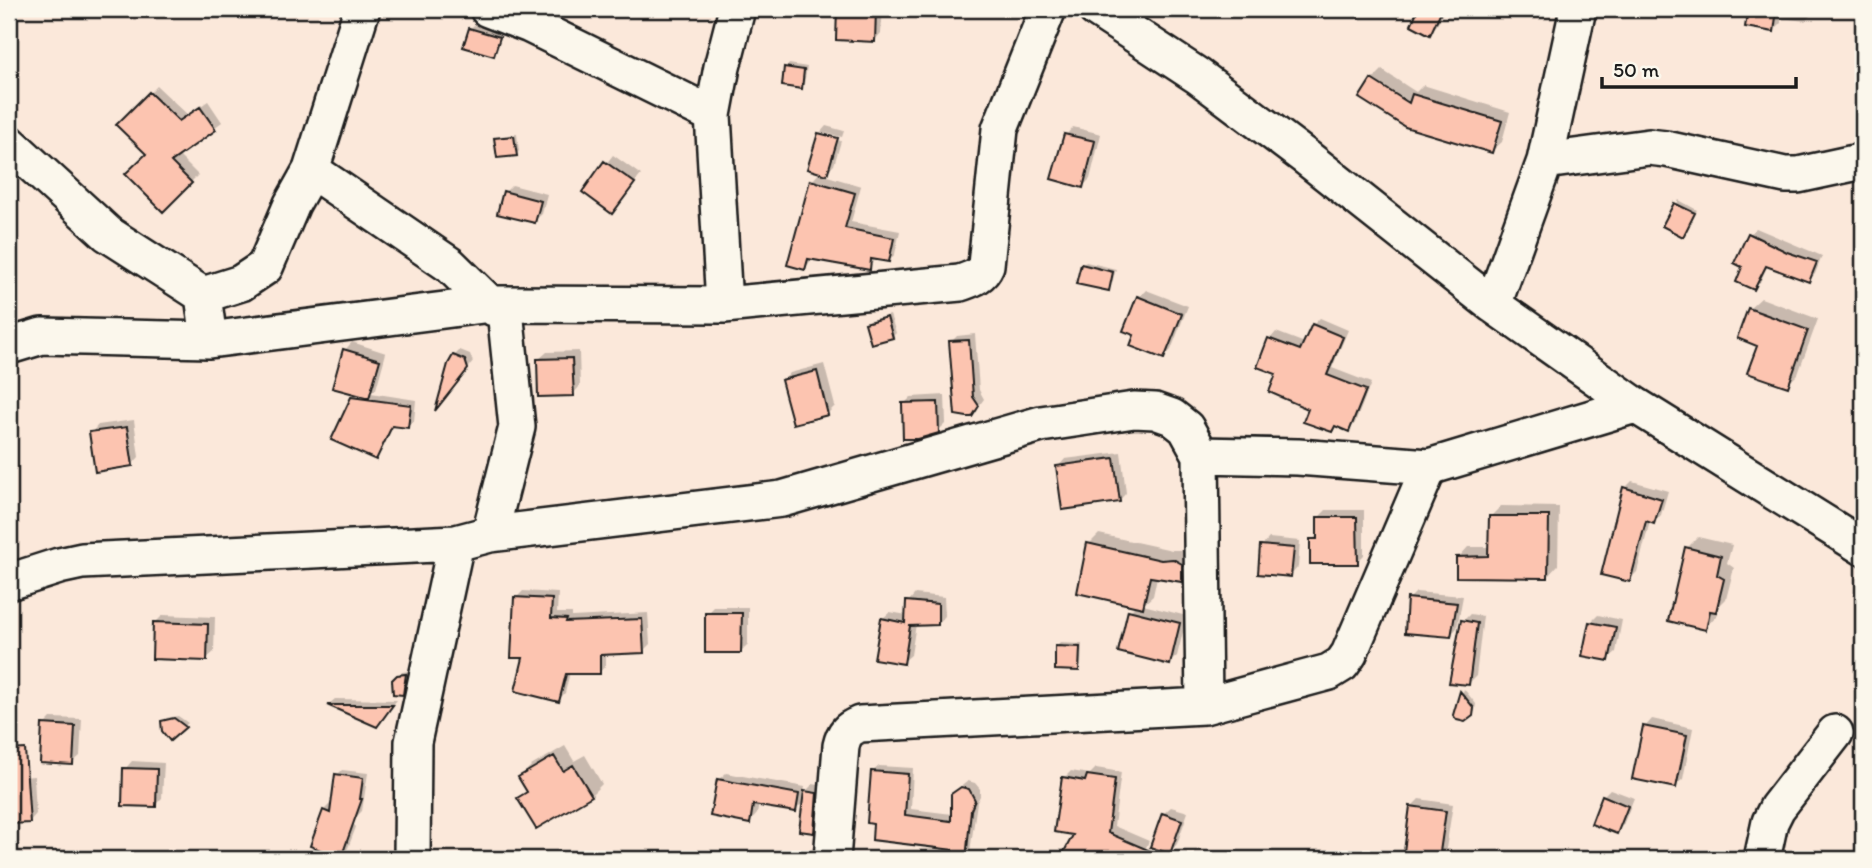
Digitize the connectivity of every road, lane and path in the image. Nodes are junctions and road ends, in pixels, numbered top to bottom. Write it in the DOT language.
graph roads {
  1 [pos="362,9"];
  2 [pos="488,9"];
  3 [pos="737,9"];
  4 [pos="1048,9"];
  5 [pos="1096,9"];
  6 [pos="1577,9"];
  7 [pos="713,115"];
  8 [pos="9,143"];
  9 [pos="1545,160"];
  10 [pos="1863,161"];
  11 [pos="311,170"];
  12 [pos="203,295"];
  13 [pos="491,304"];
  14 [pos="724,305"];
  15 [pos="1493,305"];
  16 [pos="209,340"];
  17 [pos="9,346"];
  18 [pos="1635,405"];
  19 [pos="1201,455"];
  20 [pos="1429,467"];
  21 [pos="490,534"];
  22 [pos="1860,536"];
  23 [pos="456,543"];
  24 [pos="9,582"];
  25 [pos="1204,706"];
  26 [pos="1835,733"];
  27 [pos="412,859"];
  28 [pos="832,859"];
  29 [pos="1762,859"];
  1 -- 11 [label="street"];
  2 -- 7 [label="street"];
  3 -- 7 [label="street"];
  4 -- 14 [label="street"];
  5 -- 15 [label="street"];
  6 -- 9 [label="street"];
  7 -- 14 [label="street"];
  8 -- 12 [label="street"];
  9 -- 10 [label="street"];
  9 -- 15 [label="street"];
  11 -- 12 [label="street"];
  11 -- 13 [label="street"];
  12 -- 16 [label="street"];
  13 -- 14 [label="street"];
  13 -- 16 [label="street"];
  13 -- 21 [label="street"];
  15 -- 18 [label="street"];
  16 -- 17 [label="street"];
  18 -- 20 [label="street"];
  18 -- 22 [label="street"];
  19 -- 20 [label="street"];
  19 -- 21 [label="street"];
  19 -- 25 [label="street"];
  20 -- 25 [label="street"];
  21 -- 23 [label="street"];
  23 -- 24 [label="street"];
  23 -- 27 [label="street"];
  25 -- 28 [label="street"];
  26 -- 29 [label="street"];
}
